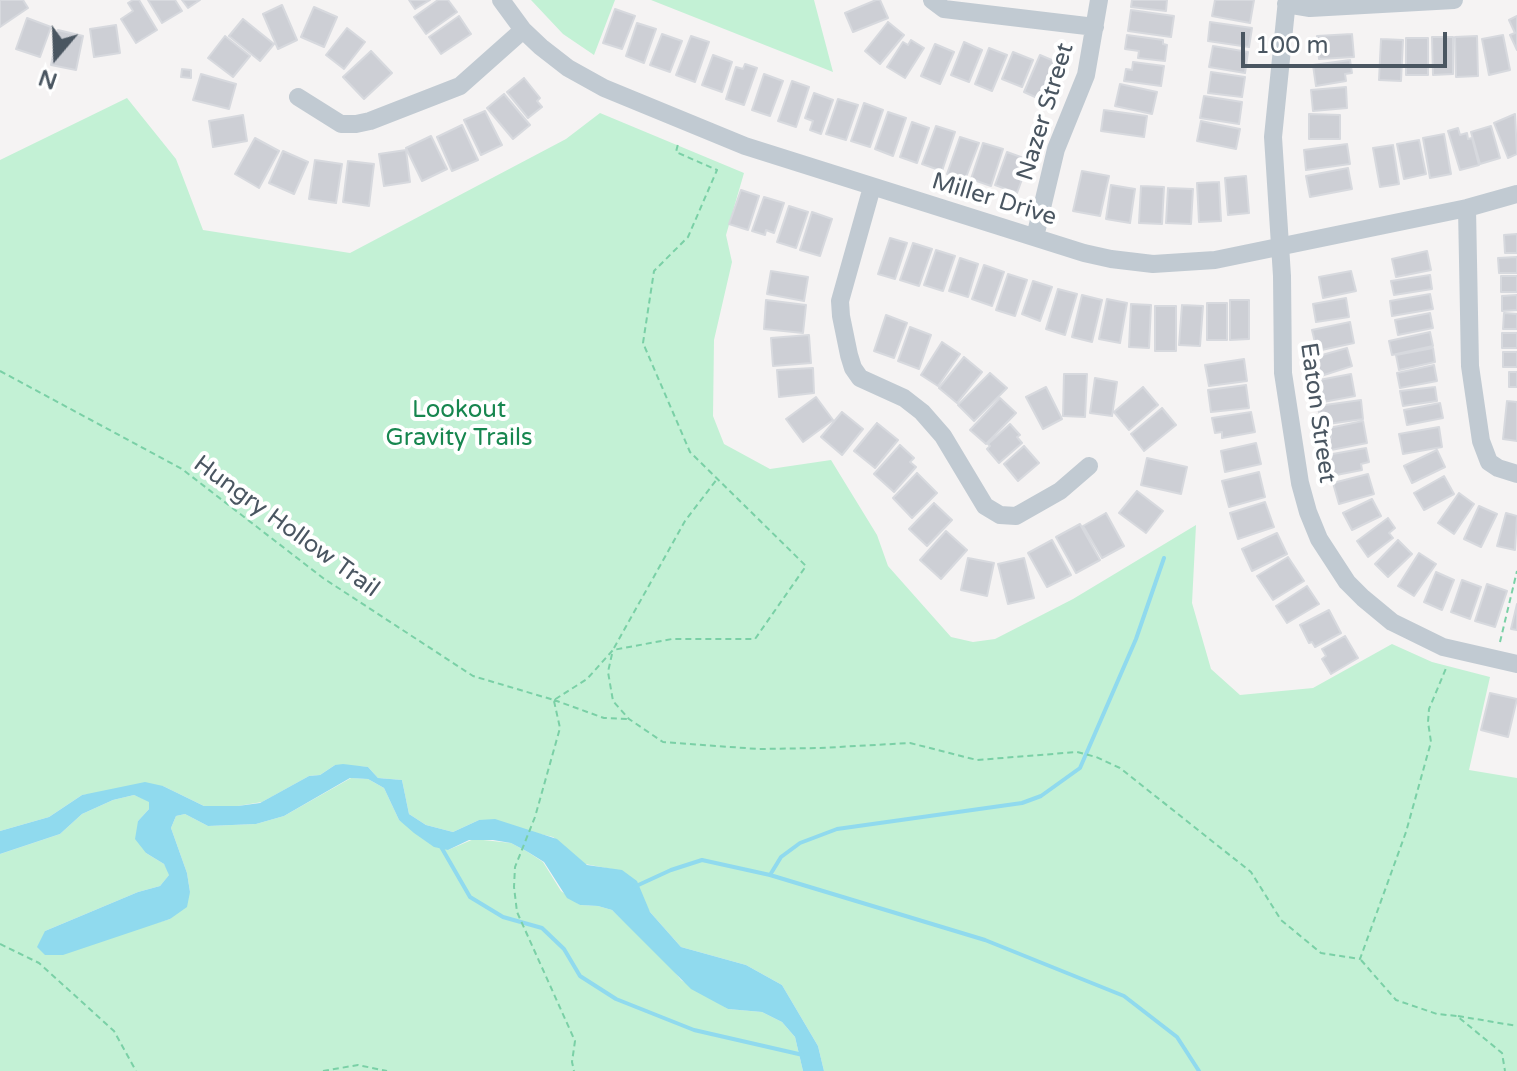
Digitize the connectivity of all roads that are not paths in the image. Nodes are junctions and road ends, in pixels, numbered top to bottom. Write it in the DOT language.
graph roads {
  1 [pos="501,0"];
  2 [pos="932,0"];
  3 [pos="1099,0"];
  4 [pos="1454,0"];
  5 [pos="1287,2"];
  6 [pos="1095,27"];
  7 [pos="523,30"];
  8 [pos="298,97"];
  9 [pos="872,187"];
  10 [pos="1517,194"];
  11 [pos="1467,208"];
  12 [pos="1035,237"];
  13 [pos="1280,247"];
  14 [pos="1089,466"];
  15 [pos="1517,474"];
  16 [pos="1517,664"];
  1 -- 7 [label="street, Miller Drive"];
  2 -- 6 [label="street"];
  3 -- 6 [label="street, Nazer Street"];
  4 -- 5 [label="street"];
  5 -- 13 [label="street, Eaton Street"];
  6 -- 12 [label="street, Nazer Street"];
  7 -- 8 [label="street"];
  7 -- 9 [label="street, Miller Drive"];
  9 -- 12 [label="street, Miller Drive"];
  9 -- 14 [label="street"];
  10 -- 11 [label="street, Miller Drive"];
  11 -- 13 [label="street, Miller Drive"];
  11 -- 15 [label="street"];
  12 -- 13 [label="street, Miller Drive"];
  13 -- 16 [label="street, Eaton Street"];
}
